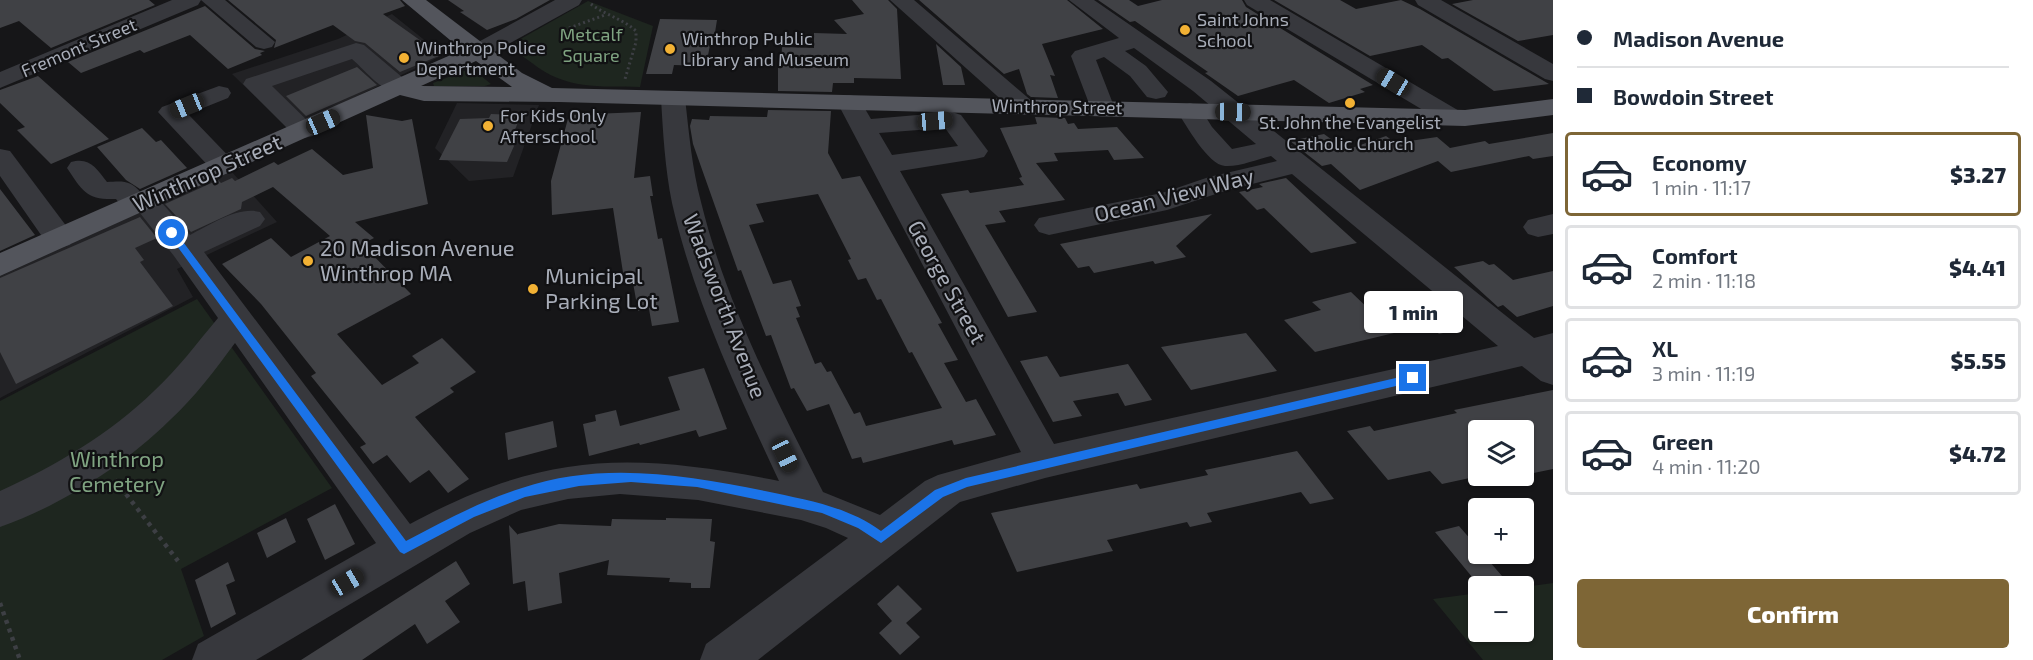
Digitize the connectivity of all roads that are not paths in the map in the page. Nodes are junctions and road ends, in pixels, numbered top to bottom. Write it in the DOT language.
graph roads {
  1 [pos="190,0"];
  2 [pos="212,0"];
  3 [pos="413,0"];
  4 [pos="571,0"];
  5 [pos="901,0"];
  6 [pos="1080,0"];
  7 [pos="1255,0"];
  8 [pos="1426,0"];
  9 [pos="1137,40"];
  10 [pos="264,42"];
  11 [pos="1108,49"];
  12 [pos="479,51"];
  13 [pos="1553,74"];
  14 [pos="0,81"];
  15 [pos="400,88"];
  16 [pos="1156,92"];
  17 [pos="219,93"];
  18 [pos="560,95"];
  19 [pos="673,98"];
  20 [pos="1024,107"];
  21 [pos="1553,107"];
  22 [pos="1102,108"];
  23 [pos="1190,111"];
  24 [pos="1233,112"];
  25 [pos="917,113"];
  26 [pos="1452,117"];
  27 [pos="865,118"];
  28 [pos="304,130"];
  29 [pos="1287,156"];
  30 [pos="0,157"];
  31 [pos="894,164"];
  32 [pos="224,166"];
  33 [pos="81,168"];
  34 [pos="140,203"];
  35 [pos="250,219"];
  36 [pos="1049,225"];
  37 [pos="59,238"];
  38 [pos="185,249"];
  39 [pos="0,265"];
  40 [pos="236,319"];
  41 [pos="1545,357"];
  42 [pos="1045,462"];
  43 [pos="810,506"];
  44 [pos="0,510"];
  45 [pos="881,538"];
  46 [pos="404,549"];
  47 [pos="214,660"];
  48 [pos="722,660"];
  1 -- 14 [label="street, Fremont Street"];
  2 -- 10 [label="street"];
  3 -- 12 [label="main road"];
  4 -- 12 [label="street"];
  5 -- 20 [label="street"];
  6 -- 9 [label="street"];
  7 -- 26 [label="street"];
  8 -- 13 [label="street"];
  9 -- 11 [label="street"];
  9 -- 24 [label="street"];
  11 -- 16 [label="street"];
  11 -- 22 [label="street"];
  12 -- 15 [label="main road, Winthrop Street"];
  12 -- 18 [label="main road"];
  15 -- 18 [label="main road"];
  15 -- 28 [label="main road, Winthrop Street"];
  15 -- 28 [label="street"];
  17 -- 32 [label="street"];
  18 -- 19 [label="main road, Winthrop Street"];
  19 -- 27 [label="main road, Winthrop Street"];
  19 -- 43 [label="street, Wadsworth Avenue"];
  20 -- 22 [label="main road, Winthrop Street"];
  20 -- 25 [label="main road, Winthrop Street"];
  21 -- 26 [label="main road, Winthrop Street"];
  22 -- 23 [label="main road, Winthrop Street"];
  23 -- 24 [label="main road, Winthrop Street"];
  23 -- 29 [label="street"];
  24 -- 26 [label="main road, Winthrop Street"];
  24 -- 29 [label="street"];
  25 -- 27 [label="street"];
  25 -- 27 [label="main road, Winthrop Street"];
  25 -- 31 [label="street"];
  27 -- 31 [label="street, George Street"];
  28 -- 32 [label="main road, Winthrop Street"];
  29 -- 36 [label="street, Ocean View Way"];
  29 -- 41 [label="street"];
  30 -- 37 [label="street"];
  31 -- 42 [label="street, George Street"];
  32 -- 34 [label="main road, Winthrop Street"];
  33 -- 34 [label="street"];
  34 -- 37 [label="main road, Winthrop Street"];
  34 -- 38 [label="street"];
  35 -- 38 [label="street"];
  37 -- 39 [label="main road, Winthrop Street"];
  38 -- 40 [label="street"];
  40 -- 44 [label="street"];
  40 -- 46 [label="street"];
  41 -- 42 [label="street"];
  42 -- 45 [label="street"];
  43 -- 45 [label="street"];
  43 -- 46 [label="street"];
  45 -- 48 [label="street"];
  46 -- 47 [label="street"];
}
